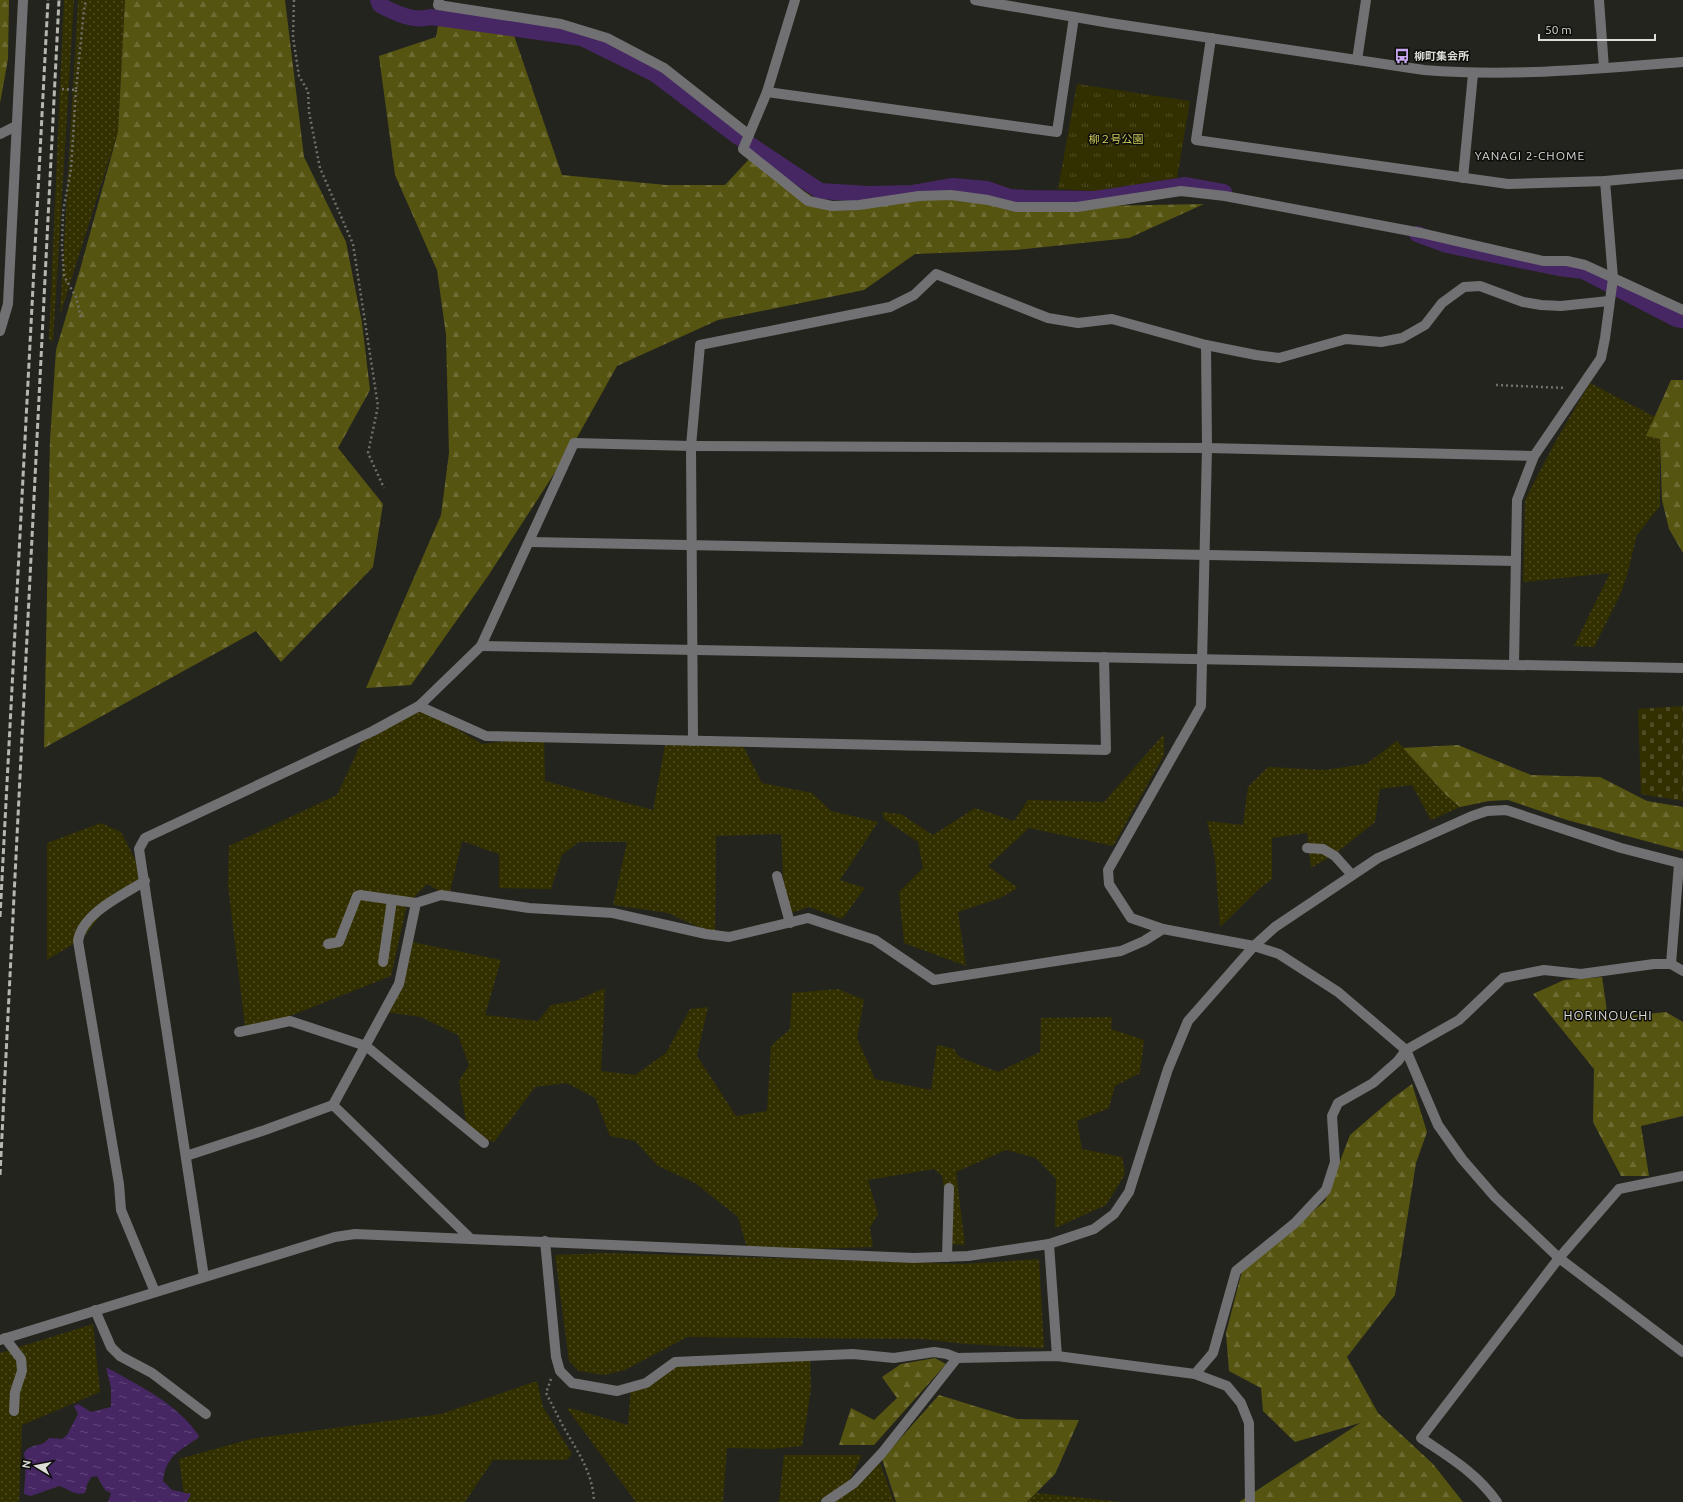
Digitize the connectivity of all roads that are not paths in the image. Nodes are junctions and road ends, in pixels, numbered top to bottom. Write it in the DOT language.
graph roads {
  1 [pos="22,0"];
  2 [pos="439,0"];
  3 [pos="795,0"];
  4 [pos="975,0"];
  5 [pos="1366,0"];
  6 [pos="1599,0"];
  7 [pos="1074,16"];
  8 [pos="1210,38"];
  9 [pos="1358,60"];
  10 [pos="1683,62"];
  11 [pos="1604,68"];
  12 [pos="1473,74"];
  13 [pos="767,92"];
  14 [pos="16,126"];
  15 [pos="0,134"];
  16 [pos="749,135"];
  17 [pos="1683,174"];
  18 [pos="1463,178"];
  19 [pos="1605,181"];
  20 [pos="1613,278"];
  21 [pos="1609,301"];
  22 [pos="1683,310"];
  23 [pos="0,331"];
  24 [pos="1206,345"];
  25 [pos="691,446"];
  26 [pos="1207,448"];
  27 [pos="1534,456"];
  28 [pos="530,542"];
  29 [pos="691,546"];
  30 [pos="1204,553"];
  31 [pos="1516,560"];
  32 [pos="481,646"];
  33 [pos="691,650"];
  34 [pos="1104,657"];
  35 [pos="1203,658"];
  36 [pos="1514,664"];
  37 [pos="1683,668"];
  38 [pos="419,706"];
  39 [pos="693,741"];
  40 [pos="1307,848"];
  41 [pos="1681,864"];
  42 [pos="1352,875"];
  43 [pos="777,876"];
  44 [pos="145,881"];
  45 [pos="392,900"];
  46 [pos="416,903"];
  47 [pos="790,923"];
  48 [pos="1163,929"];
  49 [pos="328,944"];
  50 [pos="1254,946"];
  51 [pos="383,962"];
  52 [pos="1671,964"];
  53 [pos="1683,971"];
  54 [pos="239,1032"];
  55 [pos="366,1046"];
  56 [pos="1406,1050"];
  57 [pos="333,1105"];
  58 [pos="484,1143"];
  59 [pos="186,1156"];
  60 [pos="1683,1176"];
  61 [pos="949,1188"];
  62 [pos="472,1239"];
  63 [pos="544,1240"];
  64 [pos="1049,1244"];
  65 [pos="947,1257"];
  66 [pos="1559,1258"];
  67 [pos="204,1277"];
  68 [pos="155,1292"];
  69 [pos="95,1310"];
  70 [pos="3,1339"];
  71 [pos="1683,1352"];
  72 [pos="1057,1356"];
  73 [pos="957,1358"];
  74 [pos="1195,1374"];
  75 [pos="14,1411"];
  76 [pos="206,1414"];
  77 [pos="826,1502"];
  78 [pos="1250,1502"];
  79 [pos="1497,1502"];
  1 -- 14 [label="street"];
  2 -- 16 [label="street"];
  3 -- 13 [label="street"];
  4 -- 7 [label="street"];
  5 -- 9 [label="street"];
  6 -- 11 [label="street"];
  7 -- 8 [label="street"];
  7 -- 13 [label="street"];
  8 -- 9 [label="street"];
  8 -- 18 [label="street"];
  9 -- 12 [label="street"];
  10 -- 11 [label="street"];
  11 -- 12 [label="street"];
  12 -- 18 [label="street"];
  13 -- 16 [label="street"];
  14 -- 15 [label="street"];
  14 -- 23 [label="street"];
  16 -- 20 [label="street"];
  17 -- 19 [label="street"];
  18 -- 19 [label="street"];
  19 -- 20 [label="street"];
  20 -- 21 [label="street"];
  20 -- 22 [label="street"];
  21 -- 24 [label="street"];
  21 -- 27 [label="street"];
  24 -- 25 [label="street"];
  24 -- 26 [label="street"];
  25 -- 26 [label="street"];
  25 -- 28 [label="street"];
  25 -- 29 [label="street"];
  26 -- 27 [label="street"];
  26 -- 30 [label="street"];
  27 -- 31 [label="street"];
  28 -- 29 [label="street"];
  28 -- 32 [label="street"];
  29 -- 30 [label="street"];
  29 -- 33 [label="street"];
  30 -- 31 [label="street"];
  30 -- 35 [label="street"];
  31 -- 36 [label="street"];
  32 -- 33 [label="street"];
  32 -- 38 [label="street"];
  33 -- 34 [label="street"];
  33 -- 39 [label="street"];
  34 -- 35 [label="street"];
  34 -- 39 [label="street"];
  35 -- 36 [label="street"];
  35 -- 48 [label="street"];
  36 -- 37 [label="street"];
  38 -- 39 [label="street"];
  38 -- 44 [label="street"];
  40 -- 42 [label="street"];
  41 -- 42 [label="street"];
  41 -- 52 [label="street"];
  42 -- 50 [label="street"];
  43 -- 47 [label="street"];
  44 -- 59 [label="street"];
  44 -- 68 [label="street"];
  45 -- 46 [label="street"];
  45 -- 49 [label="street"];
  45 -- 51 [label="street"];
  46 -- 47 [label="street"];
  46 -- 55 [label="street"];
  47 -- 48 [label="street"];
  48 -- 50 [label="street"];
  50 -- 56 [label="street"];
  50 -- 64 [label="street"];
  52 -- 53 [label="street"];
  52 -- 56 [label="street"];
  54 -- 55 [label="street"];
  55 -- 57 [label="street"];
  55 -- 58 [label="street"];
  56 -- 66 [label="street"];
  56 -- 74 [label="street"];
  57 -- 59 [label="street"];
  57 -- 62 [label="street"];
  59 -- 67 [label="street"];
  60 -- 66 [label="street"];
  61 -- 65 [label="street"];
  62 -- 63 [label="street"];
  62 -- 67 [label="street"];
  63 -- 65 [label="street"];
  63 -- 73 [label="street"];
  64 -- 65 [label="street"];
  64 -- 72 [label="street"];
  66 -- 71 [label="street"];
  66 -- 79 [label="street"];
  67 -- 68 [label="street"];
  68 -- 69 [label="street"];
  69 -- 70 [label="street"];
  69 -- 76 [label="street"];
  70 -- 75 [label="street"];
  72 -- 73 [label="street"];
  72 -- 74 [label="street"];
  73 -- 77 [label="street"];
  74 -- 78 [label="street"];
}
